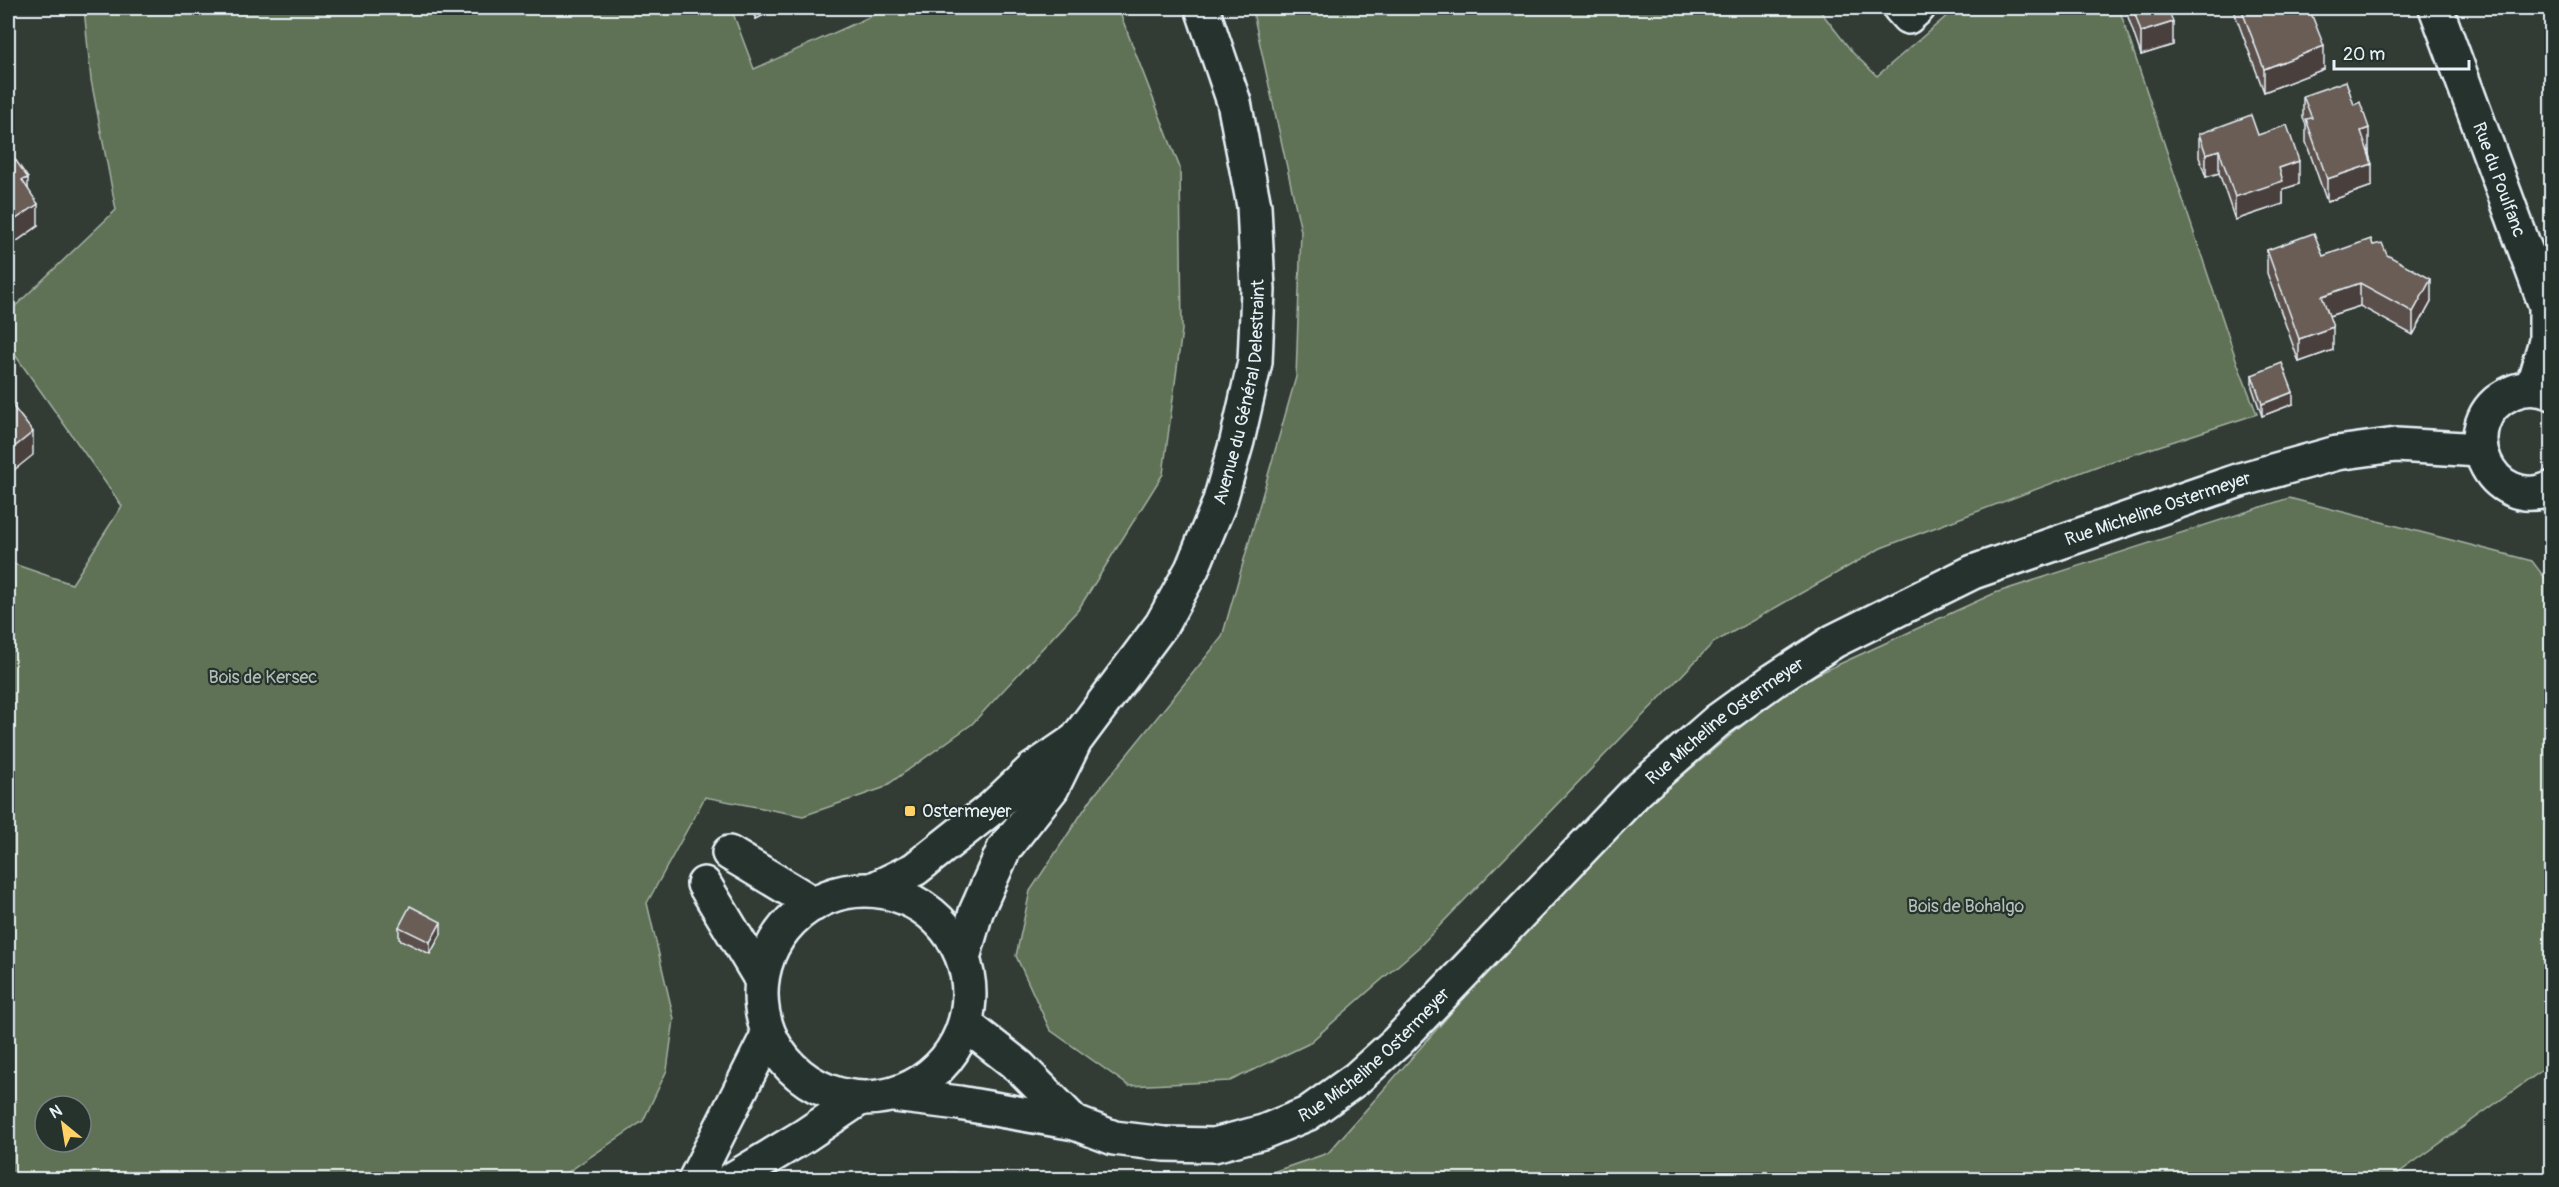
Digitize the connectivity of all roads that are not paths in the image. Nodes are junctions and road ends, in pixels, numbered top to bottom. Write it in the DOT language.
graph roads {
  1 [pos="1202,8"];
  2 [pos="1900,8"];
  3 [pos="1918,8"];
  4 [pos="2436,8"];
  5 [pos="2542,391"];
  6 [pos="2480,450"];
  7 [pos="2552,488"];
  8 [pos="1075,741"];
  9 [pos="729,853"];
  10 [pos="704,884"];
  11 [pos="874,889"];
  12 [pos="814,904"];
  13 [pos="963,958"];
  14 [pos="761,979"];
  15 [pos="965,1024"];
  16 [pos="768,1035"];
  17 [pos="894,1095"];
  18 [pos="859,1099"];
  19 [pos="1075,1123"];
  20 [pos="695,1179"];
  21 [pos="731,1179"];
  1 -- 8 [label="street, Avenue du Général Delestraint"];
  2 -- 3 [label="street"];
  4 -- 5 [label="street, Rue du Poulfanc"];
  5 -- 6 [label="street"];
  6 -- 7 [label="street"];
  6 -- 19 [label="street, Rue Micheline Ostermeyer"];
  8 -- 11 [label="street"];
  8 -- 13 [label="street"];
  9 -- 12 [label="street"];
  10 -- 14 [label="street"];
  11 -- 12 [label="street"];
  11 -- 13 [label="street"];
  12 -- 14 [label="street"];
  13 -- 15 [label="street"];
  14 -- 16 [label="street"];
  15 -- 17 [label="street"];
  15 -- 19 [label="street, Rue Micheline Ostermeyer"];
  16 -- 18 [label="street"];
  16 -- 20 [label="street"];
  17 -- 18 [label="street"];
  17 -- 19 [label="street, Rue Micheline Ostermeyer"];
  18 -- 21 [label="street"];
}
